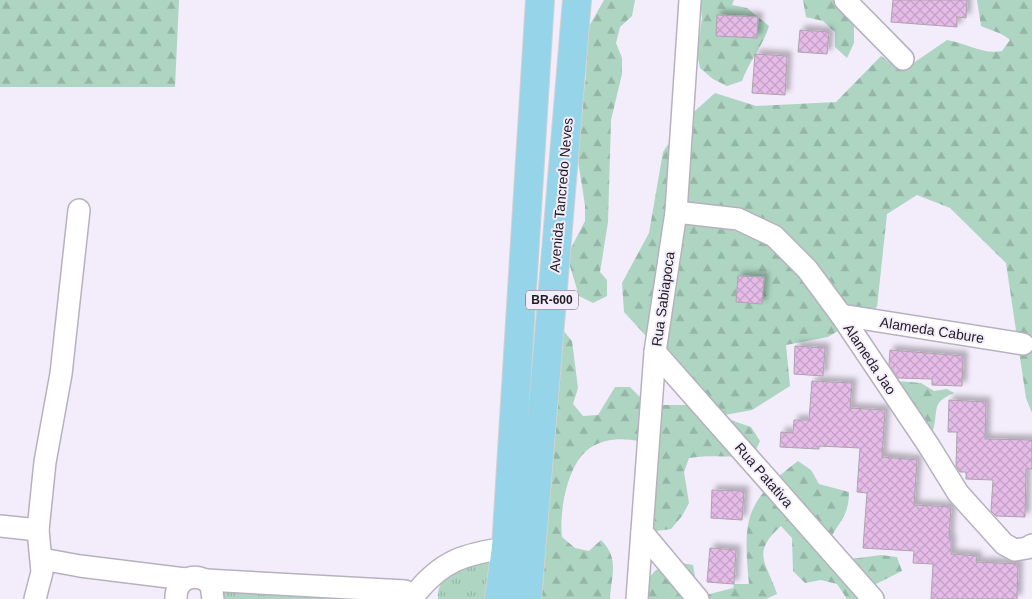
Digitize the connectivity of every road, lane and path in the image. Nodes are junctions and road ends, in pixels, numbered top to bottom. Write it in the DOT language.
graph roads {
  1 [pos="540,0"];
  2 [pos="577,0"];
  3 [pos="690,0"];
  4 [pos="845,0"];
  5 [pos="903,59"];
  6 [pos="79,210"];
  7 [pos="676,212"];
  8 [pos="841,315"];
  9 [pos="1023,344"];
  10 [pos="655,352"];
  11 [pos="0,526"];
  12 [pos="38,530"];
  13 [pos="642,532"];
  14 [pos="1032,545"];
  15 [pos="506,548"];
  16 [pos="42,558"];
  17 [pos="201,586"];
  18 [pos="409,595"];
  19 [pos="35,599"];
  20 [pos="176,599"];
  21 [pos="499,599"];
  22 [pos="527,599"];
  23 [pos="637,599"];
  24 [pos="698,599"];
  25 [pos="873,599"];
  1 -- 15 [label="main road, BR-600"];
  2 -- 22 [label="main road, Avenida Tancredo Neves / BR-600"];
  3 -- 7 [label="street, Rua Sabiapoca"];
  4 -- 5 [label="street"];
  6 -- 12 [label="street"];
  7 -- 8 [label="street, Alameda Jao"];
  7 -- 10 [label="street, Rua Sabiapoca"];
  8 -- 9 [label="street, Alameda Cabure"];
  8 -- 14 [label="street, Alameda Jao"];
  10 -- 13 [label="street, Rua Sabiapoca"];
  10 -- 25 [label="street, Rua Patativa"];
  11 -- 12 [label="street"];
  12 -- 16 [label="street"];
  13 -- 23 [label="street, Rua Sabiapoca"];
  13 -- 24 [label="street"];
  15 -- 18 [label="street"];
  15 -- 21 [label="main road, BR-600"];
  16 -- 17 [label="street"];
  16 -- 19 [label="street"];
  17 -- 18 [label="street"];
  17 -- 20 [label="street"];
}
